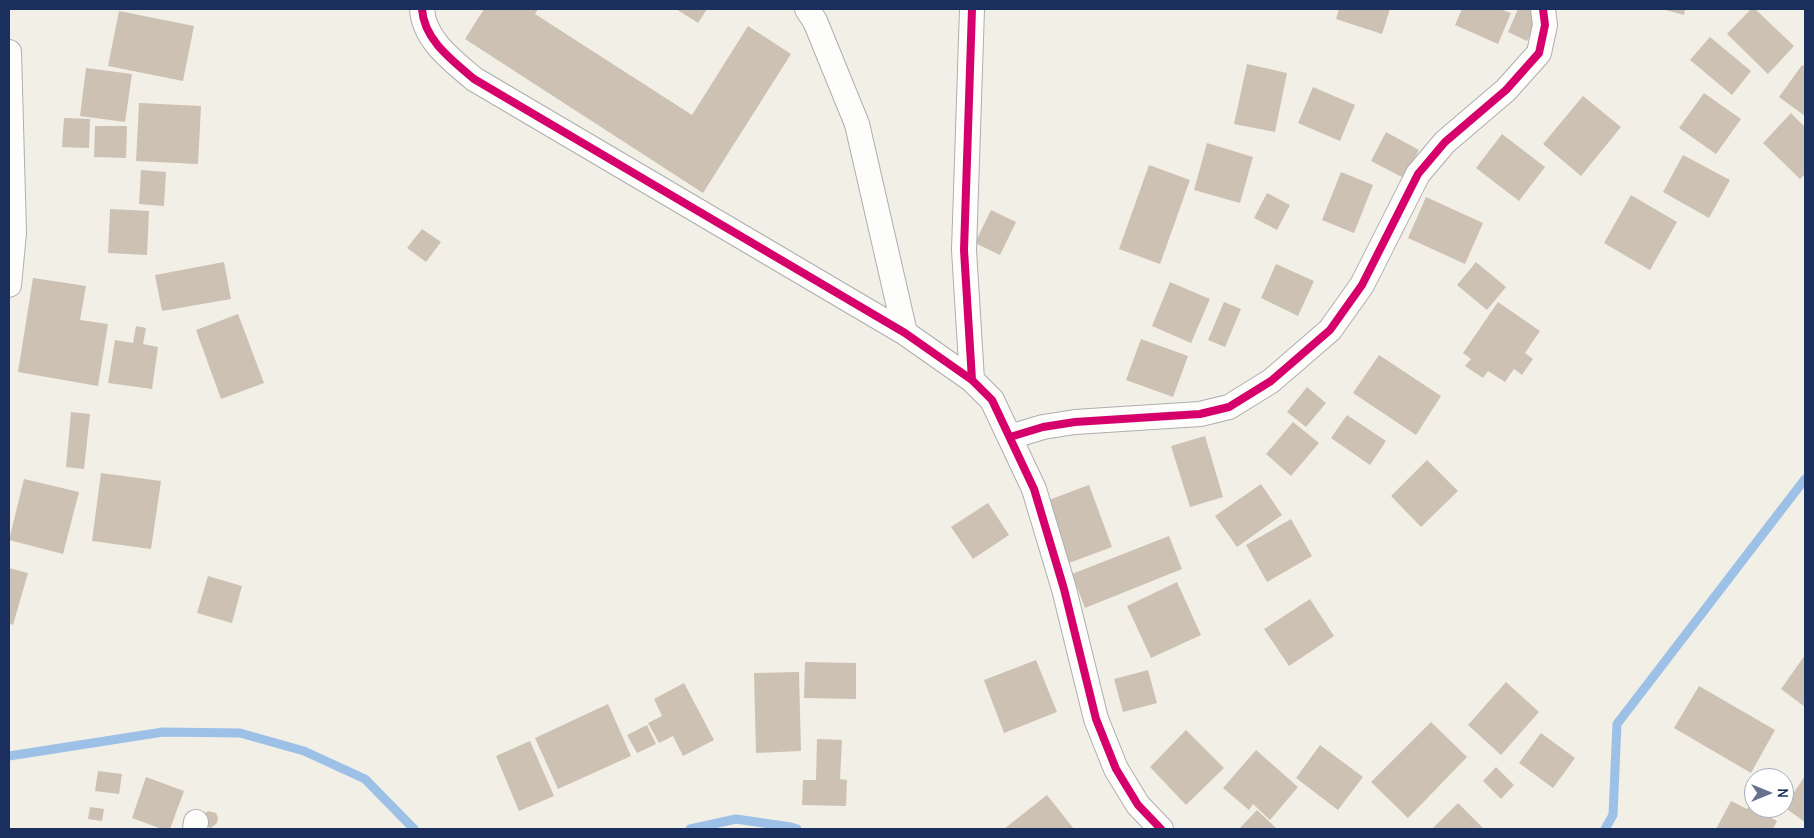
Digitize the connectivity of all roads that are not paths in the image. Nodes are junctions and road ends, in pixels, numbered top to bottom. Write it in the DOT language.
graph roads {
  1 [pos="422,9"];
  2 [pos="807,9"];
  3 [pos="972,9"];
  4 [pos="1543,9"];
  5 [pos="9,52"];
  6 [pos="9,285"];
  7 [pos="904,332"];
  8 [pos="972,380"];
  9 [pos="1010,437"];
  10 [pos="1161,829"];
  1 -- 7 [label="street"];
  2 -- 7 [label="street"];
  3 -- 8 [label="street"];
  4 -- 9 [label="street"];
  5 -- 6 [label="street"];
  7 -- 8 [label="street"];
  8 -- 9 [label="street"];
  9 -- 10 [label="street"];
}
